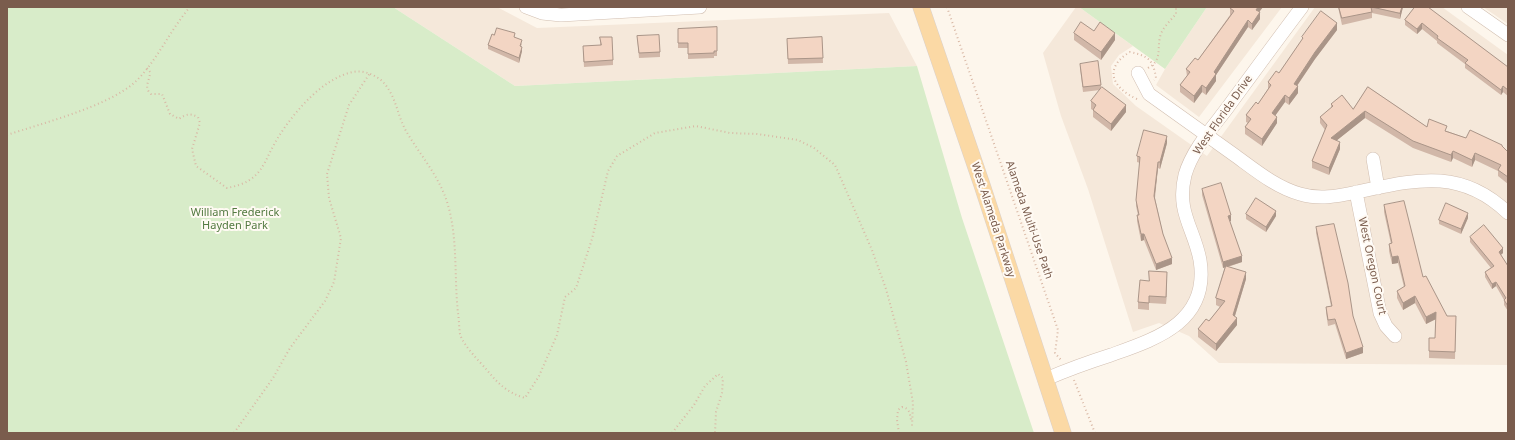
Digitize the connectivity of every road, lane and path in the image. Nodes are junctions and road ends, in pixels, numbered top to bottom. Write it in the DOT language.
graph roads {
  1 [pos="190,7"];
  2 [pos="526,7"];
  3 [pos="700,7"];
  4 [pos="921,7"];
  5 [pos="947,7"];
  6 [pos="1176,7"];
  7 [pos="1302,7"];
  8 [pos="1468,7"];
  9 [pos="1508,35"];
  10 [pos="147,68"];
  11 [pos="370,73"];
  12 [pos="1138,74"];
  13 [pos="7,135"];
  14 [pos="1207,136"];
  15 [pos="1373,159"];
  16 [pos="1378,188"];
  17 [pos="1356,192"];
  18 [pos="1508,212"];
  19 [pos="1395,336"];
  20 [pos="1070,369"];
  21 [pos="1046,379"];
  22 [pos="234,433"];
  23 [pos="672,433"];
  24 [pos="714,433"];
  25 [pos="899,433"];
  26 [pos="1063,433"];
  27 [pos="1094,433"];
  1 -- 10 [label="path"];
  2 -- 3 [label="street"];
  4 -- 21 [label="main road, West Alameda Parkway"];
  5 -- 20 [label="path, Alameda Multi-Use Path"];
  6 -- 12 [label="path"];
  7 -- 14 [label="street, West Florida Drive"];
  8 -- 9 [label="street"];
  10 -- 11 [label="path"];
  10 -- 13 [label="path"];
  11 -- 22 [label="path"];
  11 -- 25 [label="path"];
  12 -- 14 [label="street"];
  14 -- 17 [label="street"];
  14 -- 20 [label="street, West Florida Drive"];
  15 -- 16 [label="street"];
  16 -- 17 [label="street"];
  16 -- 18 [label="street"];
  17 -- 19 [label="street, West Oregon Court"];
  20 -- 21 [label="street, West Florida Drive"];
  20 -- 27 [label="path, Alameda Multi-Use Path"];
  21 -- 26 [label="main road, West Alameda Parkway"];
  23 -- 24 [label="path"];
}
